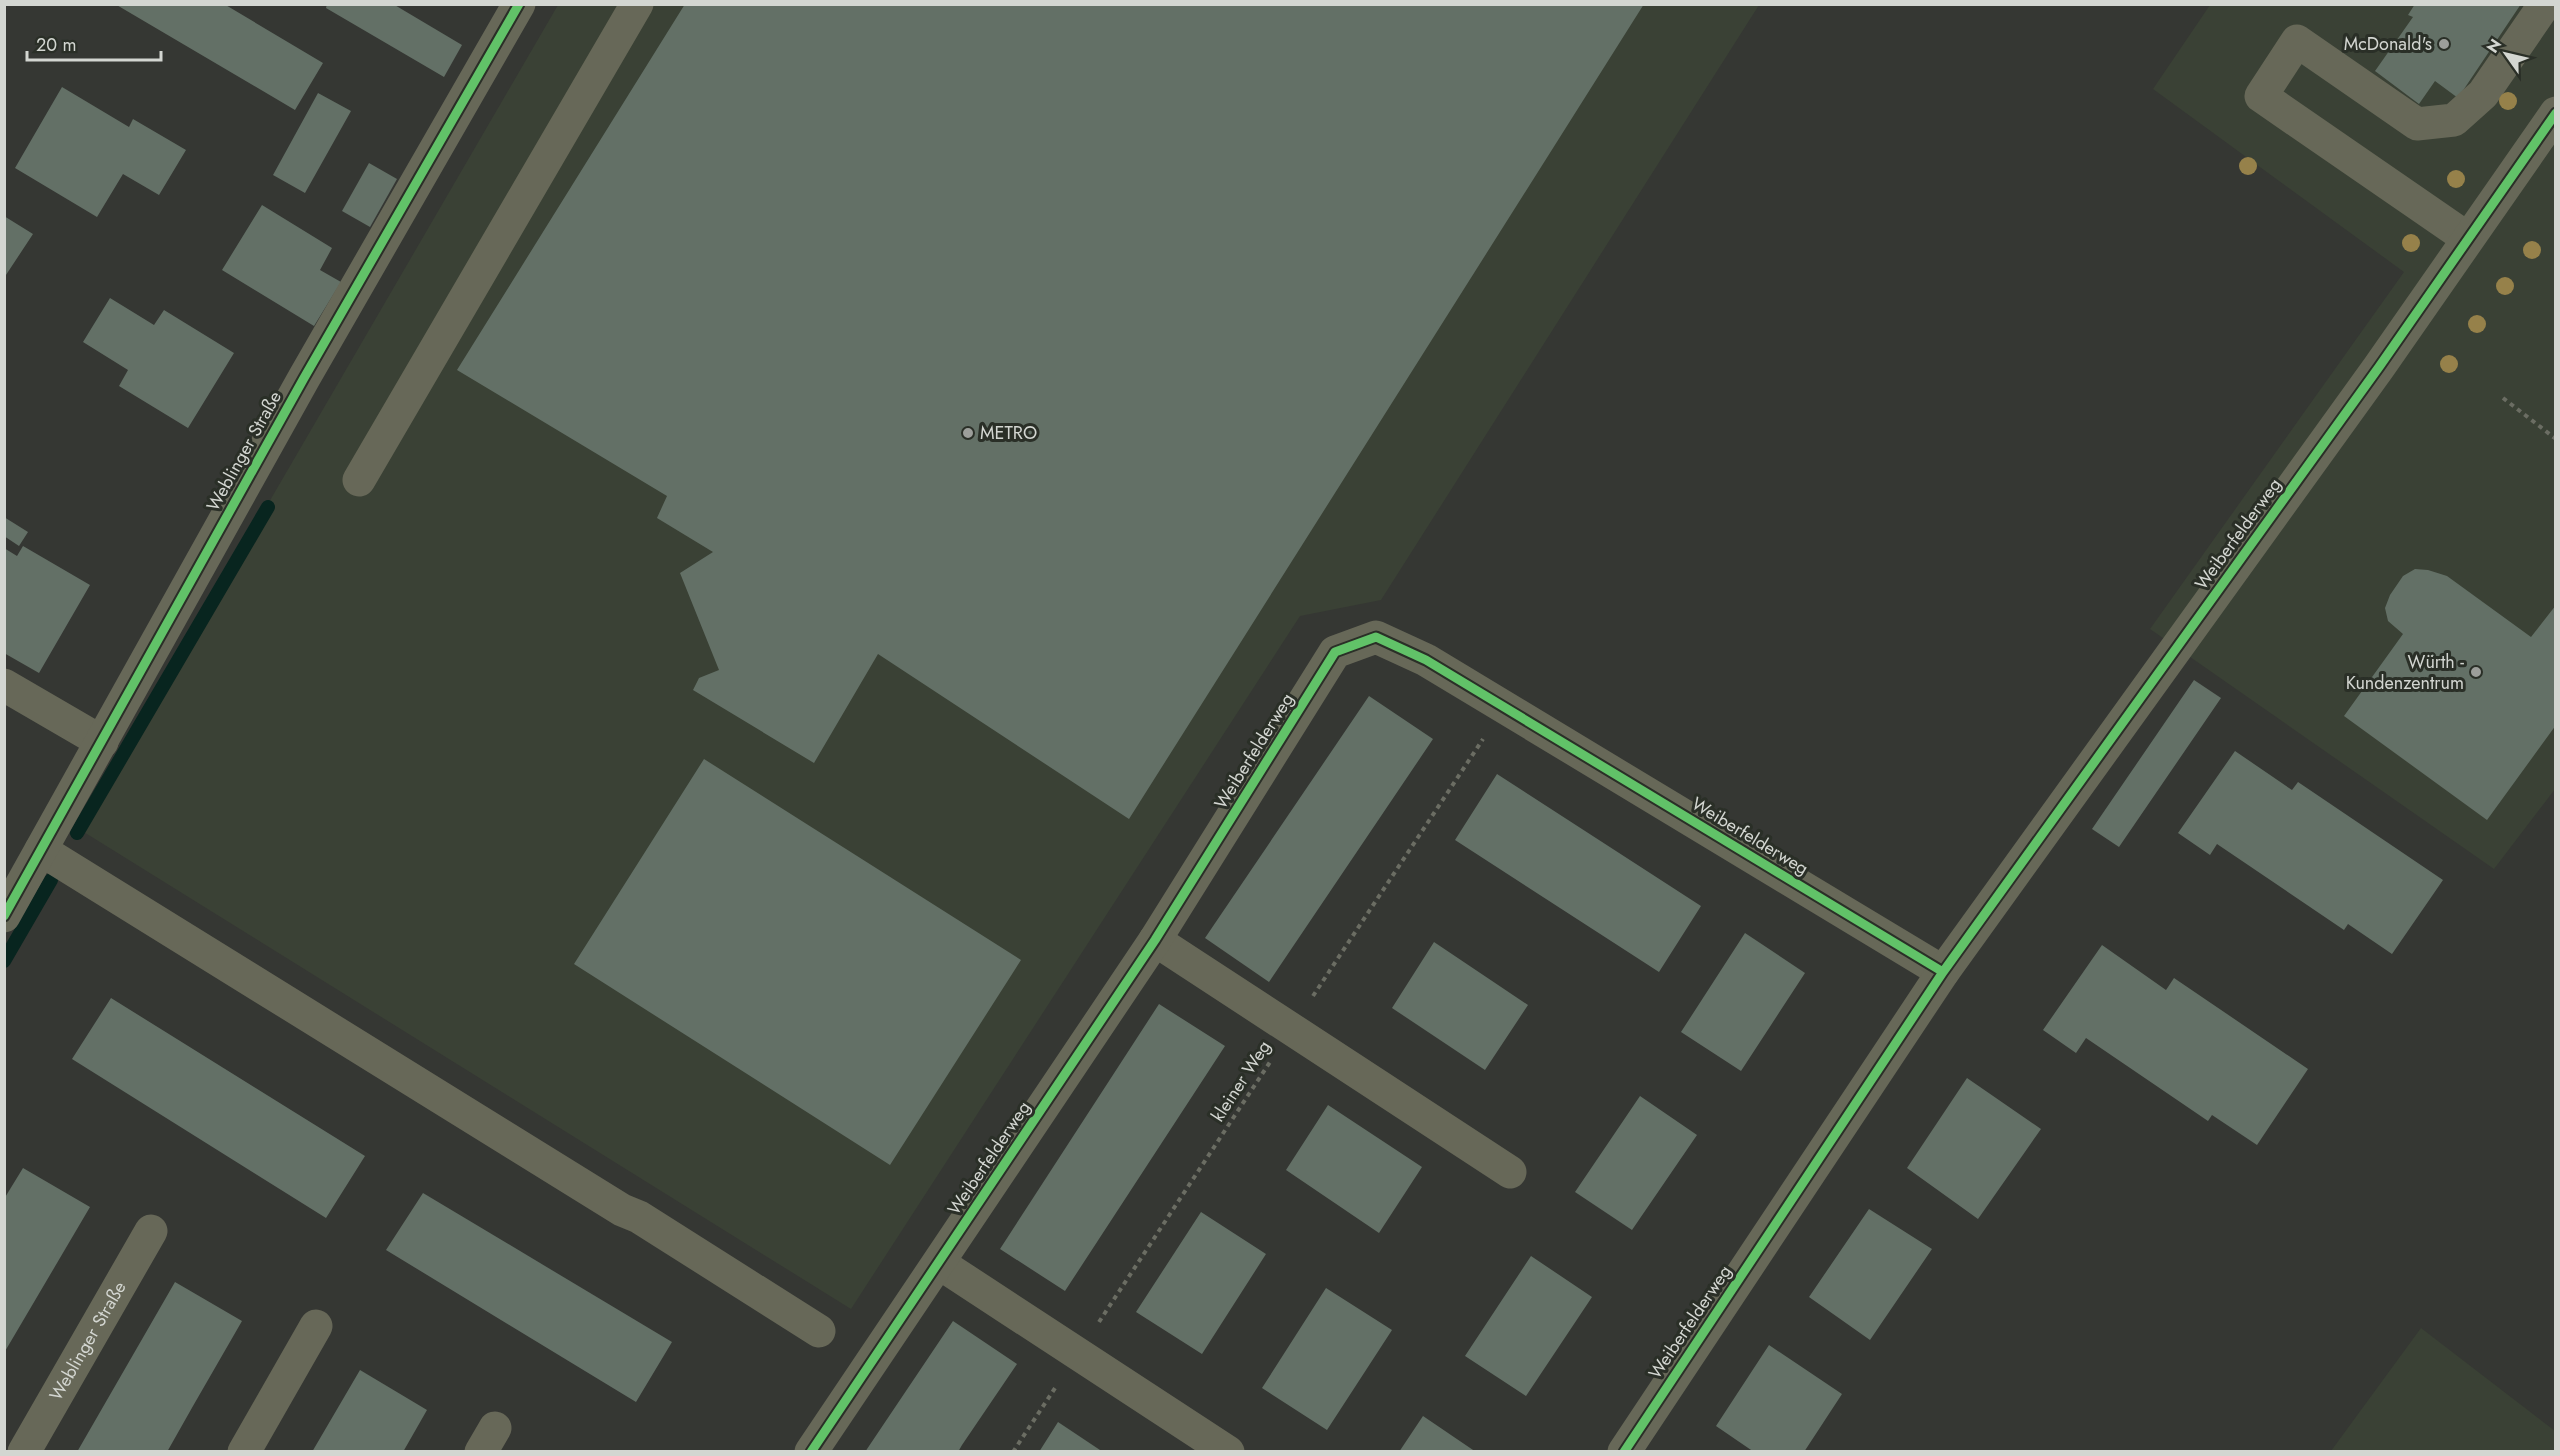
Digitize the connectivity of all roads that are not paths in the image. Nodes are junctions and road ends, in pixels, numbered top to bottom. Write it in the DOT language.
graph roads {
  1 [pos="519,4"];
  2 [pos="637,4"];
  3 [pos="2545,4"];
  4 [pos="2556,113"];
  5 [pos="2467,238"];
  6 [pos="358,480"];
  7 [pos="4,685"];
  8 [pos="102,742"];
  9 [pos="41,850"];
  10 [pos="4,916"];
  11 [pos="1155,940"];
  12 [pos="1943,972"];
  13 [pos="1510,1172"];
  14 [pos="151,1231"];
  15 [pos="939,1263"];
  16 [pos="316,1326"];
  17 [pos="819,1331"];
  18 [pos="24,1452"];
  19 [pos="244,1452"];
  20 [pos="811,1452"];
  21 [pos="1228,1452"];
  22 [pos="1624,1452"];
  1 -- 8 [label="street, Weblinger Straße"];
  2 -- 6 [label="street"];
  3 -- 5 [label="street"];
  4 -- 5 [label="street, Weiberfelderweg"];
  5 -- 12 [label="street, Weiberfelderweg"];
  7 -- 8 [label="street"];
  8 -- 9 [label="street, Weblinger Straße"];
  9 -- 10 [label="street, Weblinger Straße"];
  9 -- 17 [label="street"];
  11 -- 12 [label="street, Weiberfelderweg"];
  11 -- 13 [label="street"];
  11 -- 15 [label="street, Weiberfelderweg"];
  12 -- 22 [label="street, Weiberfelderweg"];
  14 -- 18 [label="street, Weblinger Straße"];
  15 -- 20 [label="street, Weiberfelderweg"];
  15 -- 21 [label="street"];
  16 -- 19 [label="street"];
}
